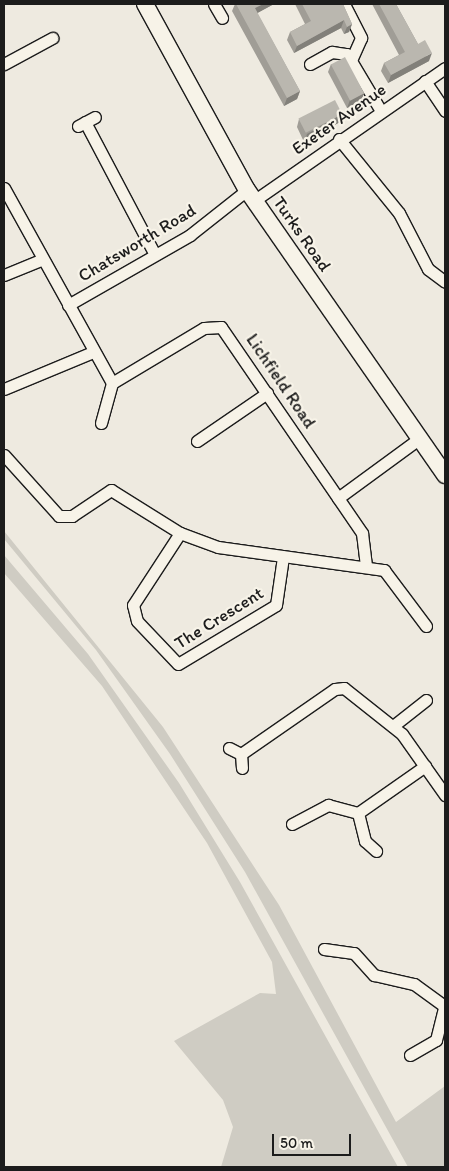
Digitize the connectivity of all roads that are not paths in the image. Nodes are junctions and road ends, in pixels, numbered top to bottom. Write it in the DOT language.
graph roads {
  1 [pos="145,4"];
  2 [pos="214,4"];
  3 [pos="344,4"];
  4 [pos="222,18"];
  5 [pos="52,38"];
  6 [pos="352,58"];
  7 [pos="4,64"];
  8 [pos="310,64"];
  9 [pos="445,68"];
  10 [pos="425,81"];
  11 [pos="381,111"];
  12 [pos="445,111"];
  13 [pos="86,122"];
  14 [pos="339,139"];
  15 [pos="4,188"];
  16 [pos="251,195"];
  17 [pos="154,253"];
  18 [pos="43,259"];
  19 [pos="4,275"];
  20 [pos="445,282"];
  21 [pos="68,305"];
  22 [pos="94,352"];
  23 [pos="112,383"];
  24 [pos="4,389"];
  25 [pos="267,392"];
  26 [pos="101,424"];
  27 [pos="420,438"];
  28 [pos="198,443"];
  29 [pos="4,454"];
  30 [pos="445,475"];
  31 [pos="338,498"];
  32 [pos="180,533"];
  33 [pos="283,557"];
  34 [pos="366,566"];
  35 [pos="426,626"];
  36 [pos="427,700"];
  37 [pos="393,726"];
  38 [pos="229,748"];
  39 [pos="240,754"];
  40 [pos="425,766"];
  41 [pos="242,768"];
  42 [pos="444,790"];
  43 [pos="358,813"];
  44 [pos="292,824"];
  45 [pos="378,853"];
  46 [pos="324,949"];
  47 [pos="445,1006"];
  48 [pos="413,1050"];
  1 -- 16 [label="street, Turks Road"];
  2 -- 4 [label="street"];
  3 -- 6 [label="street"];
  5 -- 7 [label="street"];
  6 -- 8 [label="street"];
  6 -- 11 [label="street"];
  9 -- 10 [label="street, Exeter Avenue"];
  10 -- 11 [label="street, Exeter Avenue"];
  10 -- 12 [label="street"];
  11 -- 14 [label="street, Exeter Avenue"];
  13 -- 17 [label="street"];
  14 -- 16 [label="street, Exeter Avenue"];
  14 -- 20 [label="street"];
  15 -- 18 [label="street"];
  16 -- 17 [label="street, Chatsworth Road"];
  16 -- 27 [label="street, Turks Road"];
  17 -- 21 [label="street, Chatsworth Road"];
  18 -- 19 [label="street"];
  18 -- 21 [label="street"];
  21 -- 22 [label="street"];
  22 -- 23 [label="street"];
  22 -- 24 [label="street"];
  23 -- 25 [label="street, Lichfield Road"];
  23 -- 26 [label="street"];
  25 -- 28 [label="street"];
  25 -- 31 [label="street, Lichfield Road"];
  27 -- 30 [label="street, Turks Road"];
  27 -- 31 [label="street"];
  29 -- 32 [label="street"];
  31 -- 34 [label="street, Lichfield Road"];
  32 -- 33 [label="street"];
  32 -- 33 [label="street, The Crescent"];
  33 -- 34 [label="street"];
  34 -- 35 [label="street"];
  36 -- 37 [label="street"];
  37 -- 39 [label="street"];
  37 -- 40 [label="street"];
  38 -- 39 [label="street"];
  39 -- 41 [label="street"];
  40 -- 42 [label="street"];
  40 -- 43 [label="street"];
  43 -- 44 [label="street"];
  43 -- 45 [label="street"];
  46 -- 47 [label="street"];
  47 -- 48 [label="street"];
}
